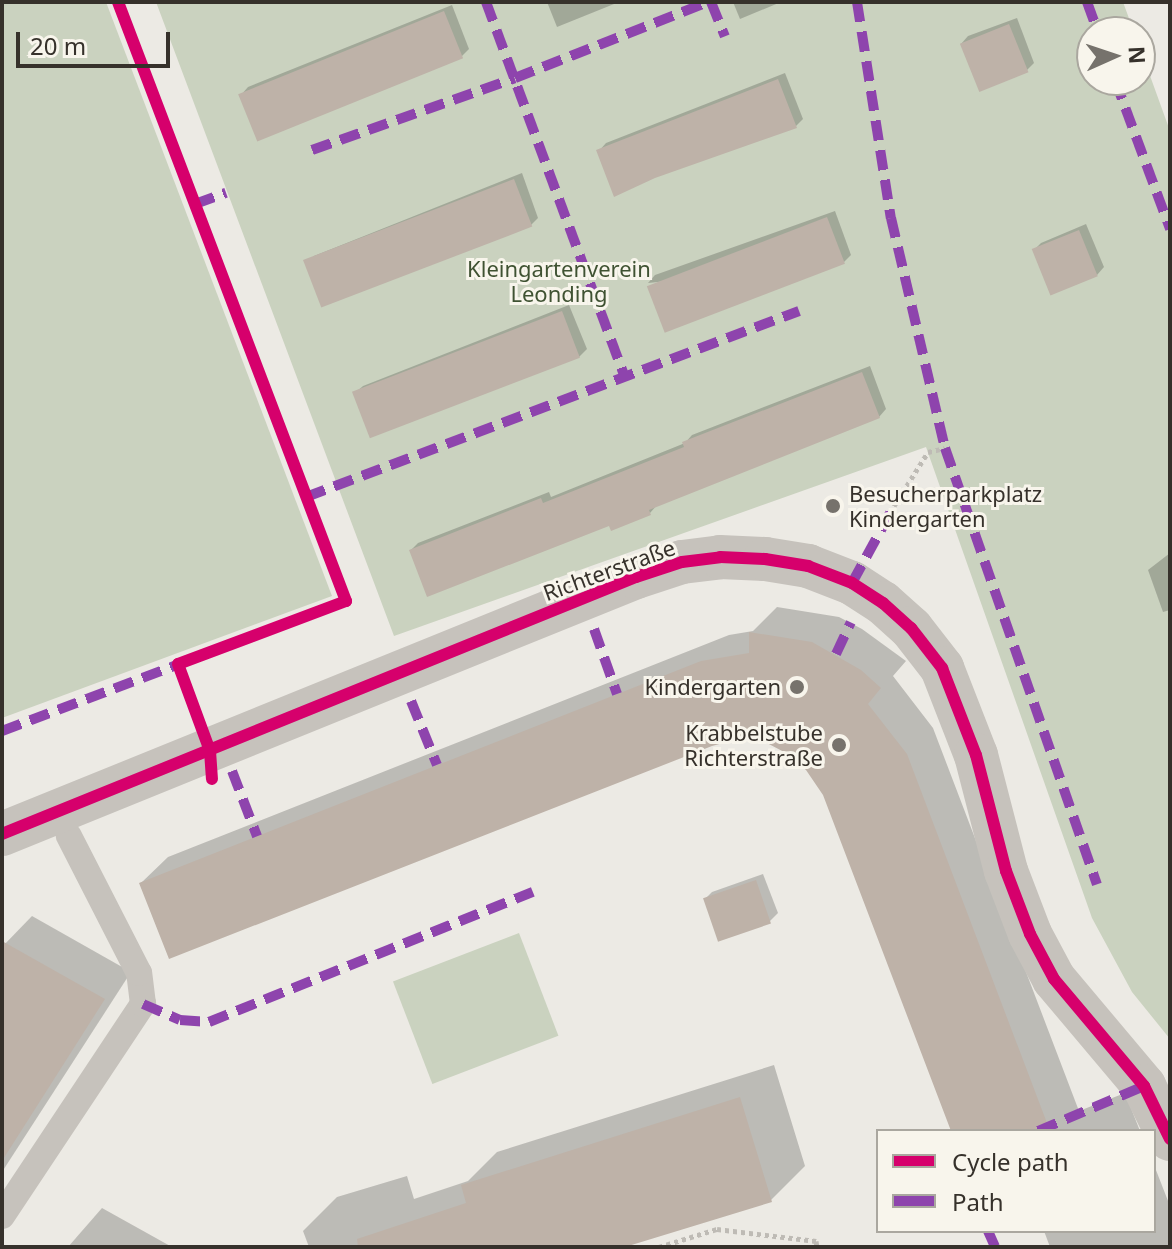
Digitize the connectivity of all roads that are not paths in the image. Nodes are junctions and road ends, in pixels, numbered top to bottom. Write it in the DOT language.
graph roads {
  1 [pos="2,834"];
  2 [pos="69,836"];
  3 [pos="1170,1139"];
  4 [pos="2,1216"];
  1 -- 3 [label="street, Richterstraße"];
  2 -- 4 [label="lane"];
}
